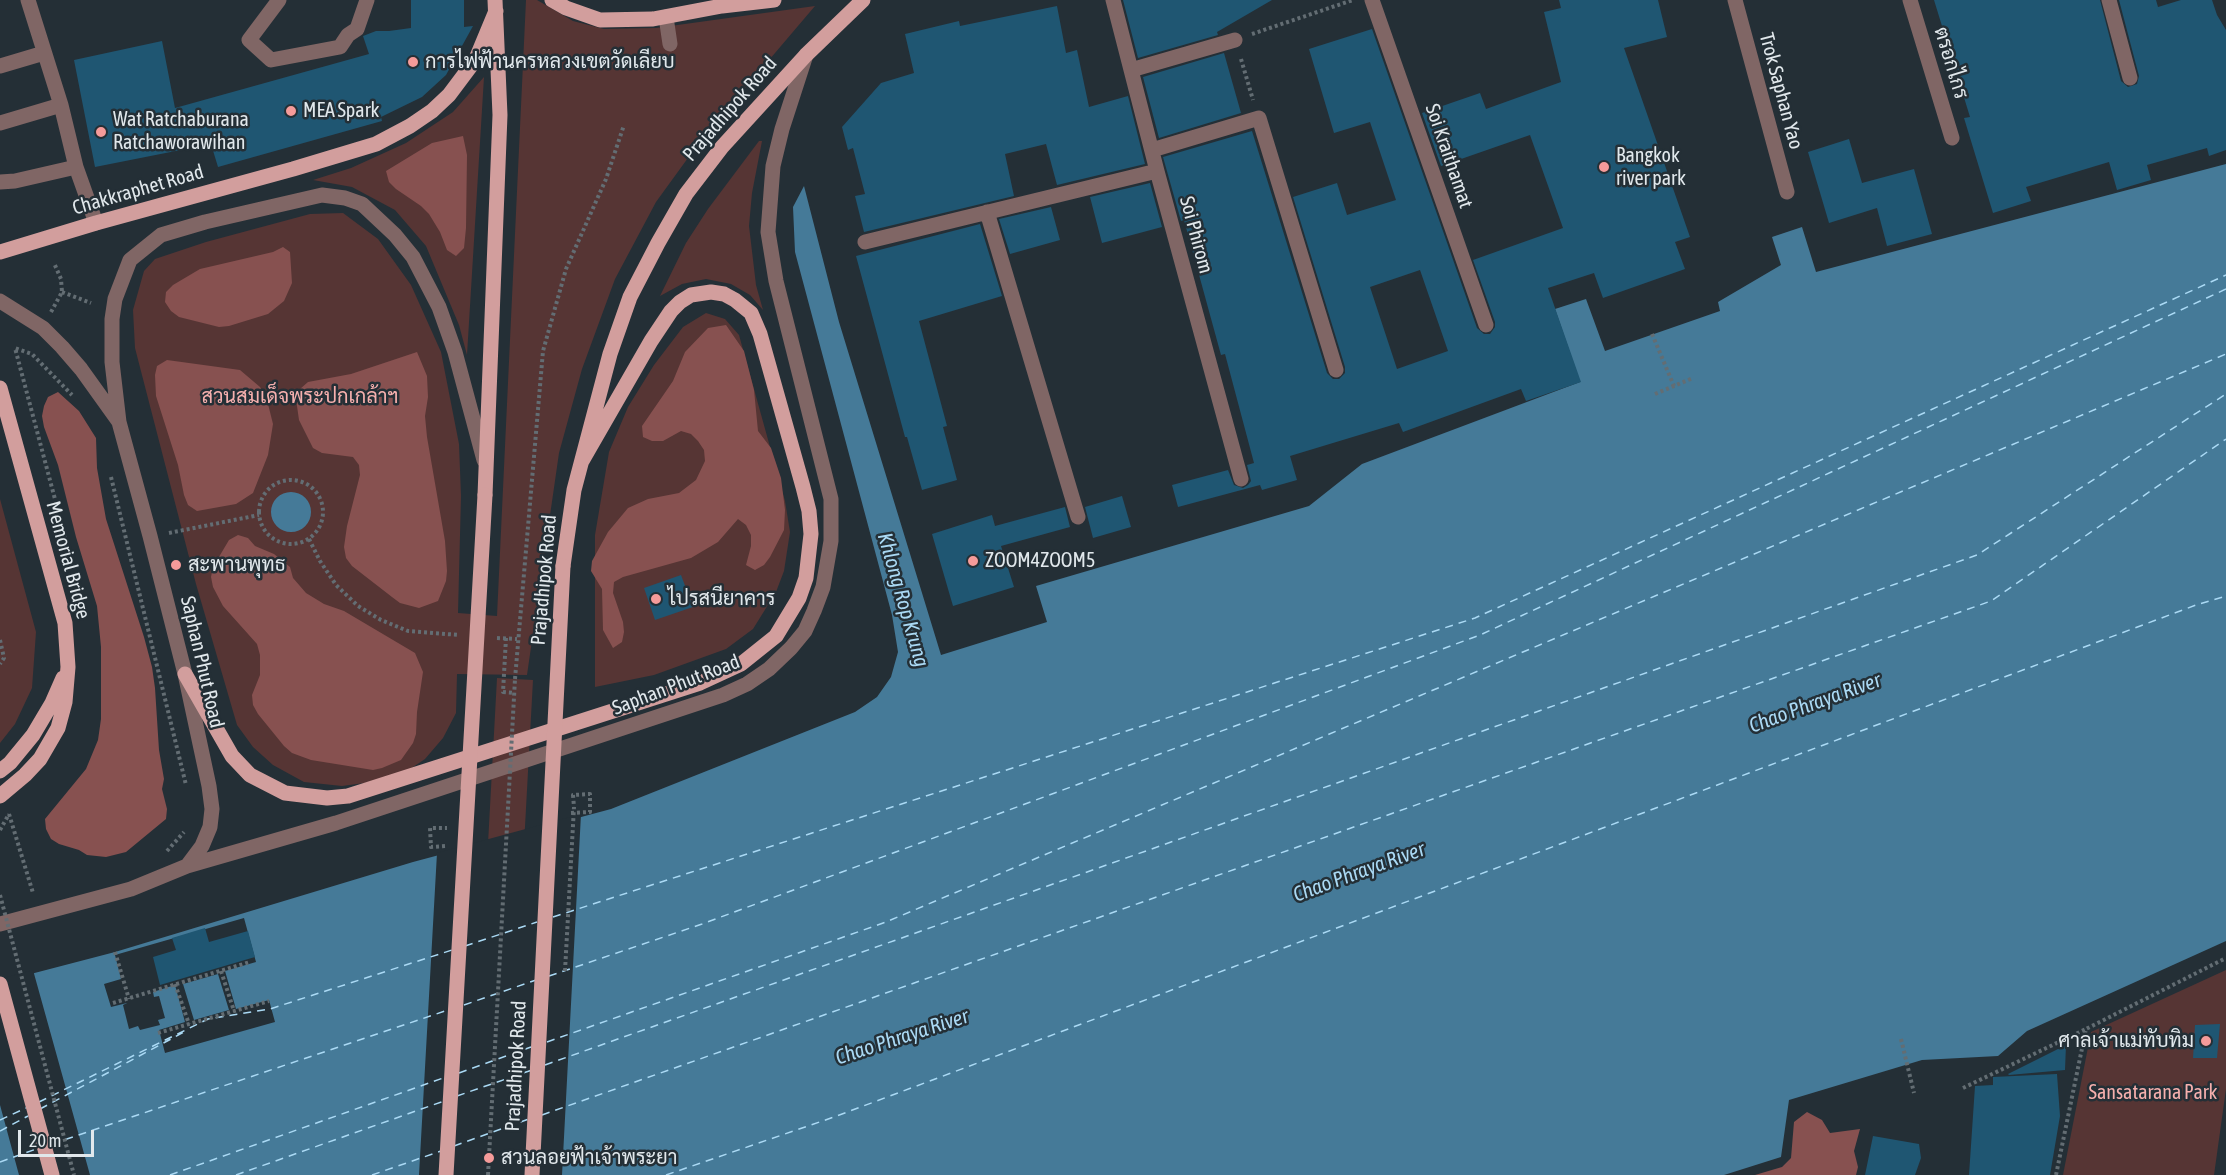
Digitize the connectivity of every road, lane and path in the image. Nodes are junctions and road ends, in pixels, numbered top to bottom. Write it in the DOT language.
graph roads {
  1 [pos="28,0"];
  2 [pos="279,0"];
  3 [pos="367,0"];
  4 [pos="552,0"];
  5 [pos="774,0"];
  6 [pos="863,0"];
  7 [pos="1113,0"];
  8 [pos="1354,0"];
  9 [pos="1372,0"];
  10 [pos="1735,0"];
  11 [pos="1910,0"];
  12 [pos="2109,0"];
  13 [pos="725,4"];
  14 [pos="495,5"];
  15 [pos="666,17"];
  16 [pos="1235,40"];
  17 [pos="670,44"];
  18 [pos="44,53"];
  19 [pos="806,55"];
  20 [pos="0,66"];
  21 [pos="1131,70"];
  22 [pos="2130,78"];
  23 [pos="61,105"];
  24 [pos="1259,118"];
  25 [pos="0,123"];
  26 [pos="624,125"];
  27 [pos="1952,138"];
  28 [pos="1152,150"];
  29 [pos="76,167"];
  30 [pos="1157,171"];
  31 [pos="0,182"];
  32 [pos="1787,192"];
  33 [pos="987,212"];
  34 [pos="96,222"];
  35 [pos="865,242"];
  36 [pos="0,252"];
  37 [pos="54,262"];
  38 [pos="62,292"];
  39 [pos="0,301"];
  40 [pos="91,303"];
  41 [pos="47,317"];
  42 [pos="1486,325"];
  43 [pos="1652,334"];
  44 [pos="1336,370"];
  45 [pos="1693,378"];
  46 [pos="1674,386"];
  47 [pos="0,388"];
  48 [pos="1655,394"];
  49 [pos="80,403"];
  50 [pos="118,422"];
  51 [pos="582,461"];
  52 [pos="486,466"];
  53 [pos="110,476"];
  54 [pos="1241,479"];
  55 [pos="259,515"];
  56 [pos="1078,518"];
  57 [pos="150,536"];
  58 [pos="309,539"];
  59 [pos="72,562"];
  60 [pos="465,636"];
  61 [pos="496,638"];
  62 [pos="506,638"];
  63 [pos="517,639"];
  64 [pos="0,640"];
  65 [pos="0,664"];
  66 [pos="68,667"];
  67 [pos="185,674"];
  68 [pos="514,693"];
  69 [pos="0,771"];
  70 [pos="0,796"];
  71 [pos="188,796"];
  72 [pos="574,807"];
  73 [pos="567,813"];
  74 [pos="186,827"];
  75 [pos="0,830"];
  76 [pos="164,853"];
  77 [pos="187,866"];
  78 [pos="44,890"];
  79 [pos="33,892"];
  80 [pos="0,895"];
  81 [pos="22,896"];
  82 [pos="11,899"];
  83 [pos="0,902"];
  84 [pos="0,924"];
  85 [pos="116,952"];
  86 [pos="2226,958"];
  87 [pos="250,962"];
  88 [pos="221,971"];
  89 [pos="0,984"];
  90 [pos="175,984"];
  91 [pos="129,999"];
  92 [pos="269,1001"];
  93 [pos="113,1003"];
  94 [pos="234,1011"];
  95 [pos="189,1024"];
  96 [pos="2086,1029"];
  97 [pos="158,1033"];
  98 [pos="1900,1039"];
  99 [pos="1963,1088"];
  100 [pos="1914,1093"];
  101 [pos="52,1175"];
  102 [pos="74,1175"];
  103 [pos="446,1175"];
  104 [pos="488,1175"];
  105 [pos="532,1175"];
  106 [pos="2056,1175"];
  1 -- 18 [label="street"];
  2 -- 3 [label="street"];
  4 -- 15 [label="main road"];
  5 -- 13 [label="main road"];
  6 -- 19 [label="main road, Prajadhipok Road"];
  7 -- 21 [label="street, Soi Phirom"];
  8 -- 16 [label="path"];
  9 -- 42 [label="street, Soi Kraithamat"];
  10 -- 32 [label="street, Trok Saphan Yao"];
  11 -- 27 [label="street, ตรอกไกร"];
  12 -- 22 [label="street"];
  13 -- 15 [label="main road"];
  14 -- 34 [label="main road, Chakkraphet Road"];
  14 -- 52 [label="main road"];
  15 -- 17 [label="street"];
  16 -- 21 [label="street"];
  16 -- 24 [label="path"];
  18 -- 20 [label="street"];
  18 -- 23 [label="street"];
  19 -- 51 [label="main road, Prajadhipok Road"];
  19 -- 77 [label="street, Saphan Phut Road"];
  21 -- 28 [label="street, Soi Phirom"];
  23 -- 25 [label="street"];
  23 -- 29 [label="street"];
  24 -- 28 [label="street"];
  24 -- 44 [label="street"];
  26 -- 63 [label="path"];
  28 -- 30 [label="street, Soi Phirom"];
  29 -- 31 [label="street"];
  29 -- 34 [label="street"];
  30 -- 33 [label="street"];
  30 -- 54 [label="street, Soi Phirom"];
  33 -- 35 [label="street"];
  33 -- 56 [label="street"];
  34 -- 36 [label="main road, Chakkraphet Road"];
  37 -- 38 [label="path"];
  38 -- 40 [label="path"];
  38 -- 41 [label="path"];
  39 -- 50 [label="street, Saphan Phut Road"];
  43 -- 46 [label="path"];
  45 -- 46 [label="path"];
  46 -- 48 [label="path"];
  47 -- 66 [label="main road, Memorial Bridge"];
  49 -- 59 [label="path"];
  50 -- 52 [label="street"];
  50 -- 57 [label="street, Saphan Phut Road"];
  51 -- 67 [label="main road"];
  51 -- 105 [label="main road, Prajadhipok Road, bridge"];
  52 -- 103 [label="main road, bridge"];
  53 -- 71 [label="path"];
  55 -- 57 [label="path"];
  55 -- 58 [label="path"];
  55 -- 58 [label="path"];
  57 -- 67 [label="street, Saphan Phut Road"];
  58 -- 60 [label="path"];
  61 -- 62 [label="path"];
  62 -- 63 [label="path"];
  62 -- 68 [label="path"];
  63 -- 68 [label="path, bridge"];
  64 -- 65 [label="path"];
  66 -- 69 [label="main road"];
  66 -- 70 [label="main road, Memorial Bridge"];
  67 -- 77 [label="street, Saphan Phut Road"];
  68 -- 104 [label="path, bridge"];
  72 -- 73 [label="path"];
  74 -- 76 [label="path"];
  75 -- 79 [label="path"];
  77 -- 84 [label="street, Saphan Phut Road"];
  78 -- 79 [label="path"];
  79 -- 81 [label="path"];
  80 -- 102 [label="path, bridge"];
  82 -- 83 [label="path"];
  85 -- 91 [label="path"];
  86 -- 96 [label="path"];
  87 -- 88 [label="path"];
  88 -- 90 [label="path"];
  88 -- 94 [label="path"];
  89 -- 101 [label="main road"];
  90 -- 91 [label="path"];
  90 -- 95 [label="path"];
  91 -- 93 [label="path"];
  92 -- 94 [label="path"];
  94 -- 95 [label="path"];
  95 -- 97 [label="path"];
  96 -- 99 [label="path"];
  96 -- 106 [label="path"];
  98 -- 100 [label="path"];
}
